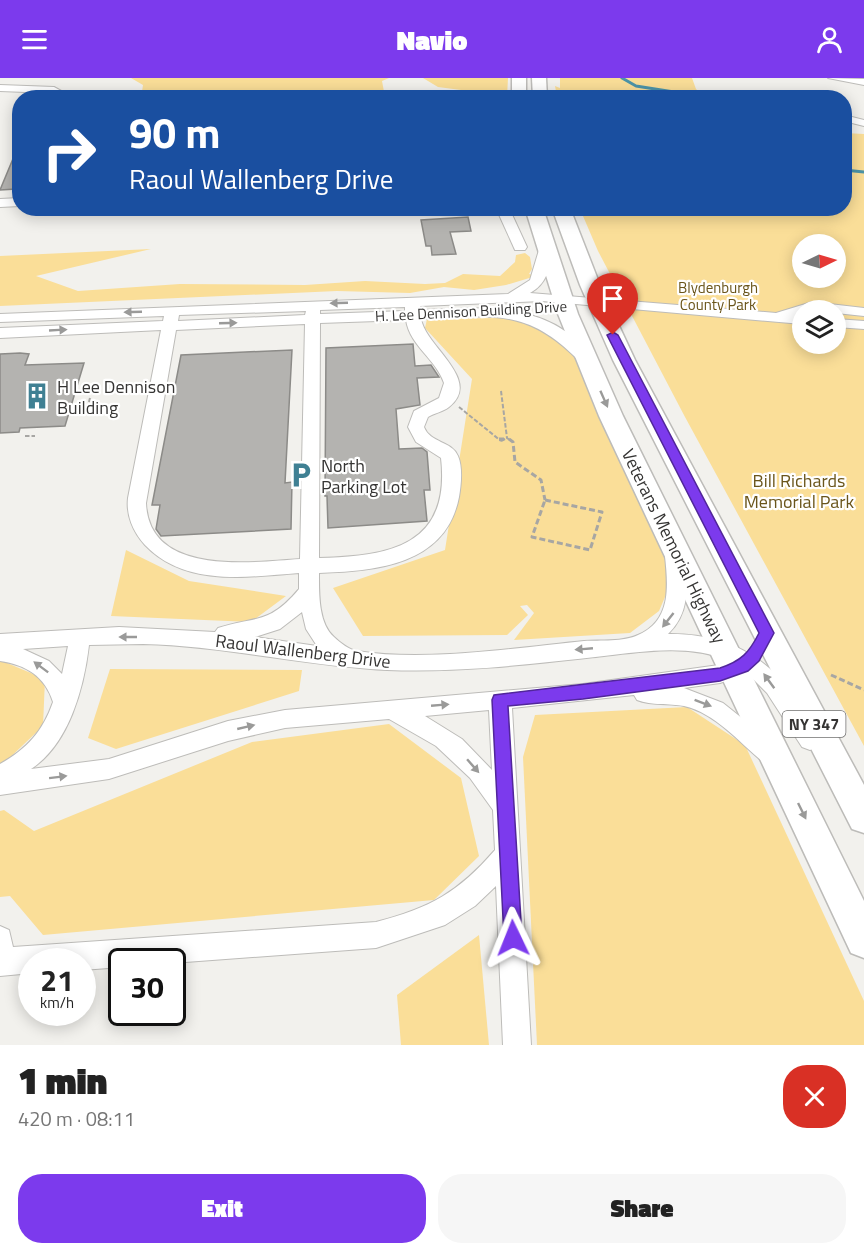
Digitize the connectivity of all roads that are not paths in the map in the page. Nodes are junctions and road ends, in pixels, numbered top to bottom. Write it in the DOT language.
graph roads {
  1 [pos="832,81"];
  2 [pos="864,82"];
  3 [pos="0,88"];
  4 [pos="54,90"];
  5 [pos="506,216"];
  6 [pos="536,216"];
  7 [pos="564,216"];
  8 [pos="520,247"];
  9 [pos="546,250"];
  10 [pos="564,302"];
  11 [pos="597,302"];
  12 [pos="484,304"];
  13 [pos="413,307"];
  14 [pos="313,312"];
  15 [pos="22,317"];
  16 [pos="0,318"];
  17 [pos="171,318"];
  18 [pos="777,318"];
  19 [pos="859,318"];
  20 [pos="792,319"];
  21 [pos="16,332"];
  22 [pos="0,333"];
  23 [pos="585,358"];
  24 [pos="674,545"];
  25 [pos="310,566"];
  26 [pos="309,591"];
  27 [pos="766,633"];
  28 [pos="79,637"];
  29 [pos="186,637"];
  30 [pos="0,642"];
  31 [pos="642,644"];
  32 [pos="0,653"];
  33 [pos="352,659"];
  34 [pos="735,660"];
  35 [pos="583,693"];
  36 [pos="500,700"];
  37 [pos="64,704"];
  38 [pos="391,710"];
  39 [pos="776,759"];
  40 [pos="0,776"];
  41 [pos="0,784"];
  42 [pos="506,808"];
  43 [pos="863,817"];
  44 [pos="509,852"];
  45 [pos="0,939"];
  46 [pos="864,940"];
  47 [pos="0,952"];
  48 [pos="0,962"];
  49 [pos="517,1045"];
  1 -- 2 [label="street"];
  3 -- 4 [label="street"];
  5 -- 8 [label="street"];
  6 -- 9 [label="highway, Veterans Memorial Highway / NY 347"];
  7 -- 11 [label="highway, NY 347"];
  9 -- 10 [label="highway, Veterans Memorial Highway / NY 347"];
  9 -- 12 [label="street"];
  10 -- 11 [label="street, H. Lee Dennison Building Drive"];
  10 -- 12 [label="street, H. Lee Dennison Building Drive"];
  10 -- 23 [label="highway, Veterans Memorial Highway / NY 347"];
  11 -- 18 [label="street"];
  11 -- 27 [label="highway, NY 347"];
  12 -- 13 [label="street, H. Lee Dennison Building Drive"];
  12 -- 23 [label="street"];
  13 -- 14 [label="street, H. Lee Dennison Building Drive"];
  13 -- 25 [label="street"];
  14 -- 17 [label="street, H. Lee Dennison Building Drive"];
  14 -- 25 [label="street"];
  15 -- 16 [label="street, H. Lee Dennison Building Drive"];
  17 -- 15 [label="street, H. Lee Dennison Building Drive, one-way"];
  15 -- 21 [label="street"];
  21 -- 17 [label="street, H. Lee Dennison Building Drive, one-way"];
  17 -- 25 [label="street"];
  18 -- 19 [label="street"];
  18 -- 20 [label="street"];
  21 -- 22 [label="street, H. Lee Dennison Building Drive"];
  23 -- 24 [label="highway, Veterans Memorial Highway / NY 347, one-way"];
  24 -- 31 [label="street, one-way"];
  24 -- 34 [label="highway, Veterans Memorial Highway / NY 347"];
  25 -- 26 [label="street"];
  26 -- 29 [label="street"];
  26 -- 33 [label="street"];
  27 -- 34 [label="street"];
  27 -- 43 [label="highway, NY 347"];
  29 -- 28 [label="street, Raoul Wallenberg Drive, one-way"];
  28 -- 30 [label="street, Raoul Wallenberg Drive"];
  28 -- 37 [label="street"];
  29 -- 33 [label="street, Raoul Wallenberg Drive"];
  31 -- 33 [label="street, Raoul Wallenberg Drive, one-way"];
  31 -- 34 [label="street, Raoul Wallenberg Drive"];
  37 -- 32 [label="street, one-way"];
  34 -- 35 [label="street"];
  34 -- 39 [label="highway, Veterans Memorial Highway / NY 347"];
  43 -- 34 [label="street, one-way"];
  35 -- 36 [label="street"];
  35 -- 39 [label="street, one-way"];
  38 -- 36 [label="street, one-way"];
  36 -- 42 [label="street"];
  37 -- 40 [label="street"];
  41 -- 38 [label="street, one-way"];
  38 -- 42 [label="street, one-way"];
  39 -- 46 [label="highway, Veterans Memorial Highway / NY 347, one-way"];
  42 -- 44 [label="street"];
  44 -- 48 [label="street"];
  44 -- 49 [label="street"];
  45 -- 47 [label="street"];
}
